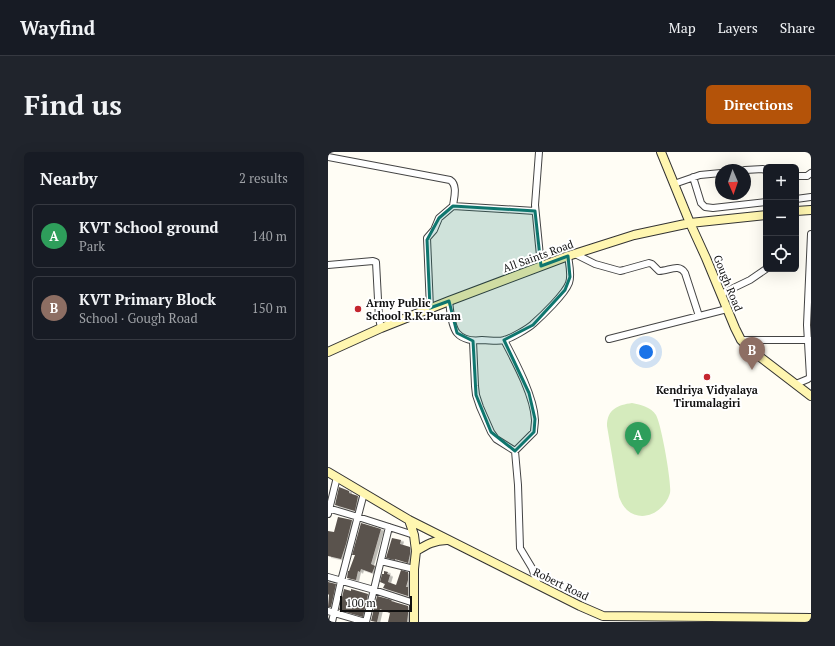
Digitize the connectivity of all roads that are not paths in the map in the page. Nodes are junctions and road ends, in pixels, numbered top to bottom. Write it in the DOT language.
graph roads {
  1 [pos="539,152"];
  2 [pos="661,152"];
  3 [pos="328,157"];
  4 [pos="763,169"];
  5 [pos="751,170"];
  6 [pos="811,173"];
  7 [pos="715,174"];
  8 [pos="799,176"];
  9 [pos="693,177"];
  10 [pos="674,184"];
  11 [pos="811,197"];
  12 [pos="799,199"];
  13 [pos="763,202"];
  14 [pos="453,206"];
  15 [pos="811,210"];
  16 [pos="535,211"];
  17 [pos="799,211"];
  18 [pos="763,215"];
  19 [pos="690,223"];
  20 [pos="811,234"];
  21 [pos="572,255"];
  22 [pos="328,265"];
  23 [pos="540,266"];
  24 [pos="763,270"];
  25 [pos="721,294"];
  26 [pos="449,300"];
  27 [pos="430,308"];
  28 [pos="727,309"];
  29 [pos="699,316"];
  30 [pos="809,317"];
  31 [pos="381,328"];
  32 [pos="609,339"];
  33 [pos="504,340"];
  34 [pos="741,340"];
  35 [pos="809,340"];
  36 [pos="473,341"];
  37 [pos="328,352"];
  38 [pos="796,384"];
  39 [pos="811,396"];
  40 [pos="515,451"];
  41 [pos="328,472"];
  42 [pos="337,477"];
  43 [pos="364,493"];
  44 [pos="328,510"];
  45 [pos="358,517"];
  46 [pos="408,520"];
  47 [pos="389,527"];
  48 [pos="414,535"];
  49 [pos="450,540"];
  50 [pos="416,551"];
  51 [pos="381,561"];
  52 [pos="414,569"];
  53 [pos="328,578"];
  54 [pos="341,581"];
  55 [pos="538,585"];
  56 [pos="374,590"];
  57 [pos="414,603"];
  58 [pos="331,612"];
  59 [pos="811,618"];
  60 [pos="628,619"];
  61 [pos="332,622"];
  62 [pos="366,622"];
  63 [pos="414,622"];
  1 -- 16 [label="street"];
  2 -- 10 [label="street, Gough Road"];
  3 -- 14 [label="street"];
  4 -- 5 [label="street"];
  6 -- 8 [label="street"];
  7 -- 9 [label="street"];
  9 -- 10 [label="street"];
  9 -- 13 [label="street"];
  10 -- 19 [label="street, Gough Road"];
  11 -- 12 [label="street"];
  14 -- 16 [label="street"];
  14 -- 27 [label="street"];
  15 -- 17 [label="street"];
  16 -- 23 [label="street"];
  18 -- 19 [label="street, All Saints Road"];
  19 -- 21 [label="street, All Saints Road"];
  19 -- 25 [label="street, Gough Road"];
  20 -- 30 [label="street"];
  21 -- 23 [label="street, All Saints Road"];
  21 -- 29 [label="street"];
  21 -- 33 [label="street"];
  22 -- 31 [label="street"];
  23 -- 26 [label="street, All Saints Road"];
  24 -- 25 [label="street"];
  25 -- 28 [label="street, Gough Road"];
  26 -- 27 [label="street, All Saints Road"];
  26 -- 36 [label="street"];
  27 -- 31 [label="street, All Saints Road"];
  28 -- 29 [label="street"];
  28 -- 34 [label="street, Gough Road"];
  29 -- 32 [label="street"];
  30 -- 35 [label="street"];
  31 -- 37 [label="street, All Saints Road"];
  33 -- 36 [label="street"];
  33 -- 40 [label="street"];
  34 -- 35 [label="street"];
  34 -- 38 [label="street, Gough Road"];
  35 -- 38 [label="street"];
  36 -- 40 [label="street"];
  38 -- 39 [label="street, Gough Road"];
  40 -- 55 [label="street"];
  41 -- 42 [label="street, Robert Road"];
  42 -- 43 [label="street, Robert Road"];
  42 -- 44 [label="street"];
  43 -- 45 [label="street"];
  43 -- 46 [label="street, Robert Road"];
  44 -- 45 [label="street"];
  45 -- 47 [label="street"];
  45 -- 54 [label="street"];
  46 -- 48 [label="street"];
  46 -- 49 [label="street, Robert Road"];
  47 -- 48 [label="street"];
  47 -- 51 [label="street"];
  48 -- 50 [label="street"];
  49 -- 50 [label="street"];
  49 -- 55 [label="street, Robert Road"];
  50 -- 52 [label="street"];
  51 -- 52 [label="street"];
  51 -- 56 [label="street"];
  52 -- 57 [label="street"];
  53 -- 54 [label="street"];
  54 -- 56 [label="street"];
  54 -- 58 [label="street"];
  55 -- 60 [label="street, Robert Road"];
  56 -- 57 [label="street"];
  56 -- 62 [label="street"];
  57 -- 63 [label="street"];
  58 -- 61 [label="street"];
  58 -- 62 [label="street"];
  59 -- 60 [label="street, Robert Road"];
}
